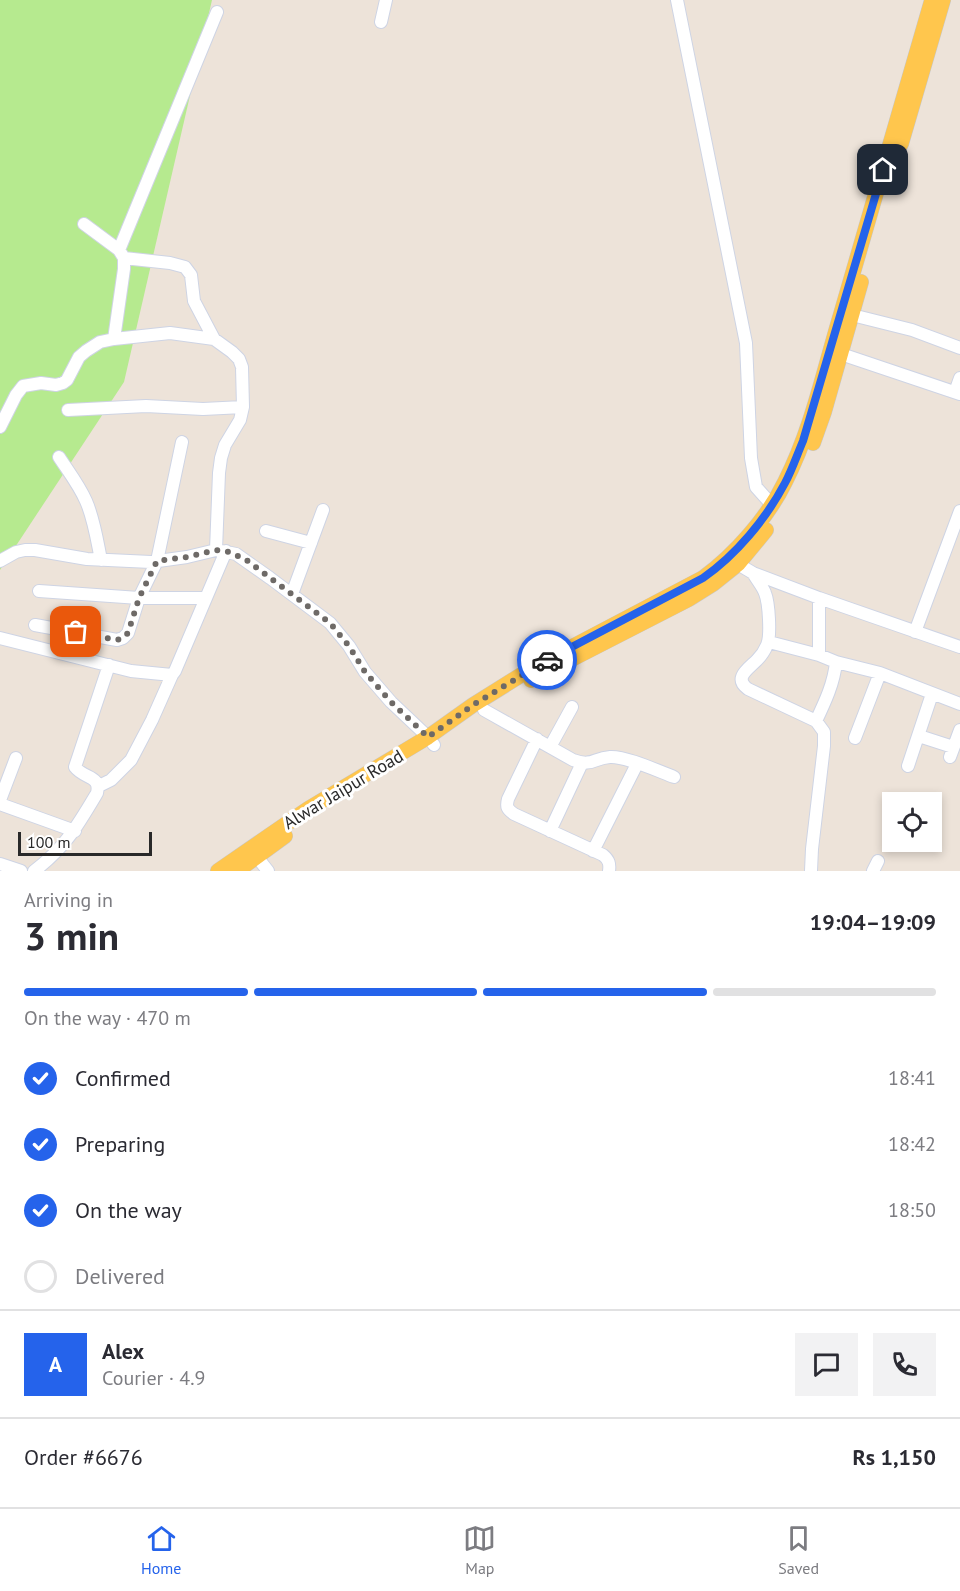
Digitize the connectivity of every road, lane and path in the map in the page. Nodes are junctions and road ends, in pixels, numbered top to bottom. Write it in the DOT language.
graph roads {
  1 [pos="386,0"];
  2 [pos="677,0"];
  3 [pos="932,0"];
  4 [pos="943,0"];
  5 [pos="217,12"];
  6 [pos="381,22"];
  7 [pos="84,224"];
  8 [pos="121,254"];
  9 [pos="846,324"];
  10 [pos="114,339"];
  11 [pos="214,339"];
  12 [pos="960,348"];
  13 [pos="841,354"];
  14 [pos="960,378"];
  15 [pos="957,393"];
  16 [pos="243,407"];
  17 [pos="68,410"];
  18 [pos="0,427"];
  19 [pos="182,442"];
  20 [pos="59,457"];
  21 [pos="772,505"];
  22 [pos="323,510"];
  23 [pos="960,511"];
  24 [pos="266,531"];
  25 [pos="310,543"];
  26 [pos="221,550"];
  27 [pos="101,560"];
  28 [pos="0,561"];
  29 [pos="157,561"];
  30 [pos="733,561"];
  31 [pos="753,573"];
  32 [pos="39,591"];
  33 [pos="292,594"];
  34 [pos="139,598"];
  35 [pos="207,598"];
  36 [pos="819,598"];
  37 [pos="35,625"];
  38 [pos="915,632"];
  39 [pos="0,638"];
  40 [pos="769,642"];
  41 [pos="960,647"];
  42 [pos="819,655"];
  43 [pos="836,662"];
  44 [pos="109,665"];
  45 [pos="880,673"];
  46 [pos="172,675"];
  47 [pos="932,694"];
  48 [pos="960,704"];
  49 [pos="572,707"];
  50 [pos="484,710"];
  51 [pos="816,721"];
  52 [pos="960,730"];
  53 [pos="918,736"];
  54 [pos="855,738"];
  55 [pos="537,739"];
  56 [pos="431,741"];
  57 [pos="550,747"];
  58 [pos="16,758"];
  59 [pos="582,763"];
  60 [pos="637,764"];
  61 [pos="908,766"];
  62 [pos="674,777"];
  63 [pos="99,786"];
  64 [pos="0,802"];
  65 [pos="75,831"];
  66 [pos="550,831"];
  67 [pos="593,851"];
  68 [pos="257,857"];
  69 [pos="0,864"];
  70 [pos="21,871"];
  71 [pos="34,871"];
  72 [pos="218,871"];
  73 [pos="237,871"];
  74 [pos="268,871"];
  75 [pos="609,871"];
  76 [pos="811,871"];
  1 -- 6 [label="street"];
  2 -- 21 [label="street"];
  3 -- 9 [label="main road, Alwar Jaipur Road"];
  4 -- 9 [label="main road, Alwar Jaipur Road"];
  5 -- 8 [label="street"];
  7 -- 8 [label="street"];
  8 -- 10 [label="street"];
  8 -- 11 [label="street"];
  9 -- 12 [label="street"];
  9 -- 13 [label="main road, Alwar Jaipur Road"];
  9 -- 21 [label="main road, Alwar Jaipur Road"];
  10 -- 11 [label="street"];
  10 -- 18 [label="street"];
  11 -- 16 [label="street"];
  13 -- 15 [label="street"];
  13 -- 30 [label="main road, Alwar Jaipur Road"];
  14 -- 15 [label="street"];
  16 -- 17 [label="street"];
  16 -- 26 [label="street"];
  19 -- 29 [label="street"];
  20 -- 27 [label="street"];
  21 -- 30 [label="main road, Alwar Jaipur Road"];
  22 -- 25 [label="street"];
  23 -- 38 [label="street"];
  24 -- 25 [label="street"];
  25 -- 33 [label="street"];
  26 -- 29 [label="street"];
  26 -- 33 [label="street"];
  26 -- 35 [label="street"];
  27 -- 28 [label="street"];
  27 -- 29 [label="street"];
  29 -- 34 [label="street"];
  30 -- 31 [label="street"];
  30 -- 50 [label="main road, Alwar Jaipur Road"];
  30 -- 56 [label="main road, Alwar Jaipur Road"];
  31 -- 36 [label="street"];
  31 -- 40 [label="street"];
  32 -- 34 [label="street"];
  33 -- 56 [label="street"];
  34 -- 35 [label="street"];
  34 -- 37 [label="street"];
  35 -- 46 [label="street"];
  36 -- 38 [label="street"];
  36 -- 42 [label="street"];
  38 -- 41 [label="street"];
  39 -- 44 [label="street"];
  40 -- 42 [label="street"];
  40 -- 51 [label="street"];
  42 -- 43 [label="street"];
  43 -- 45 [label="street"];
  43 -- 51 [label="street"];
  44 -- 46 [label="street"];
  44 -- 63 [label="street"];
  45 -- 47 [label="street"];
  45 -- 54 [label="street"];
  46 -- 63 [label="street"];
  47 -- 48 [label="street"];
  47 -- 53 [label="street"];
  49 -- 57 [label="street"];
  50 -- 55 [label="street"];
  50 -- 56 [label="main road, Alwar Jaipur Road"];
  51 -- 76 [label="street"];
  52 -- 53 [label="street"];
  53 -- 61 [label="street"];
  55 -- 57 [label="street"];
  55 -- 66 [label="street"];
  56 -- 68 [label="main road, Alwar Jaipur Road"];
  56 -- 72 [label="main road, Alwar Jaipur Road"];
  57 -- 59 [label="street"];
  58 -- 64 [label="street"];
  59 -- 60 [label="street"];
  59 -- 66 [label="street"];
  60 -- 62 [label="street"];
  60 -- 67 [label="street"];
  63 -- 65 [label="street"];
  64 -- 65 [label="street"];
  65 -- 71 [label="street"];
  66 -- 67 [label="street"];
  67 -- 75 [label="street"];
  68 -- 73 [label="main road, Alwar Jaipur Road"];
  68 -- 74 [label="street"];
  69 -- 70 [label="street"];
}
